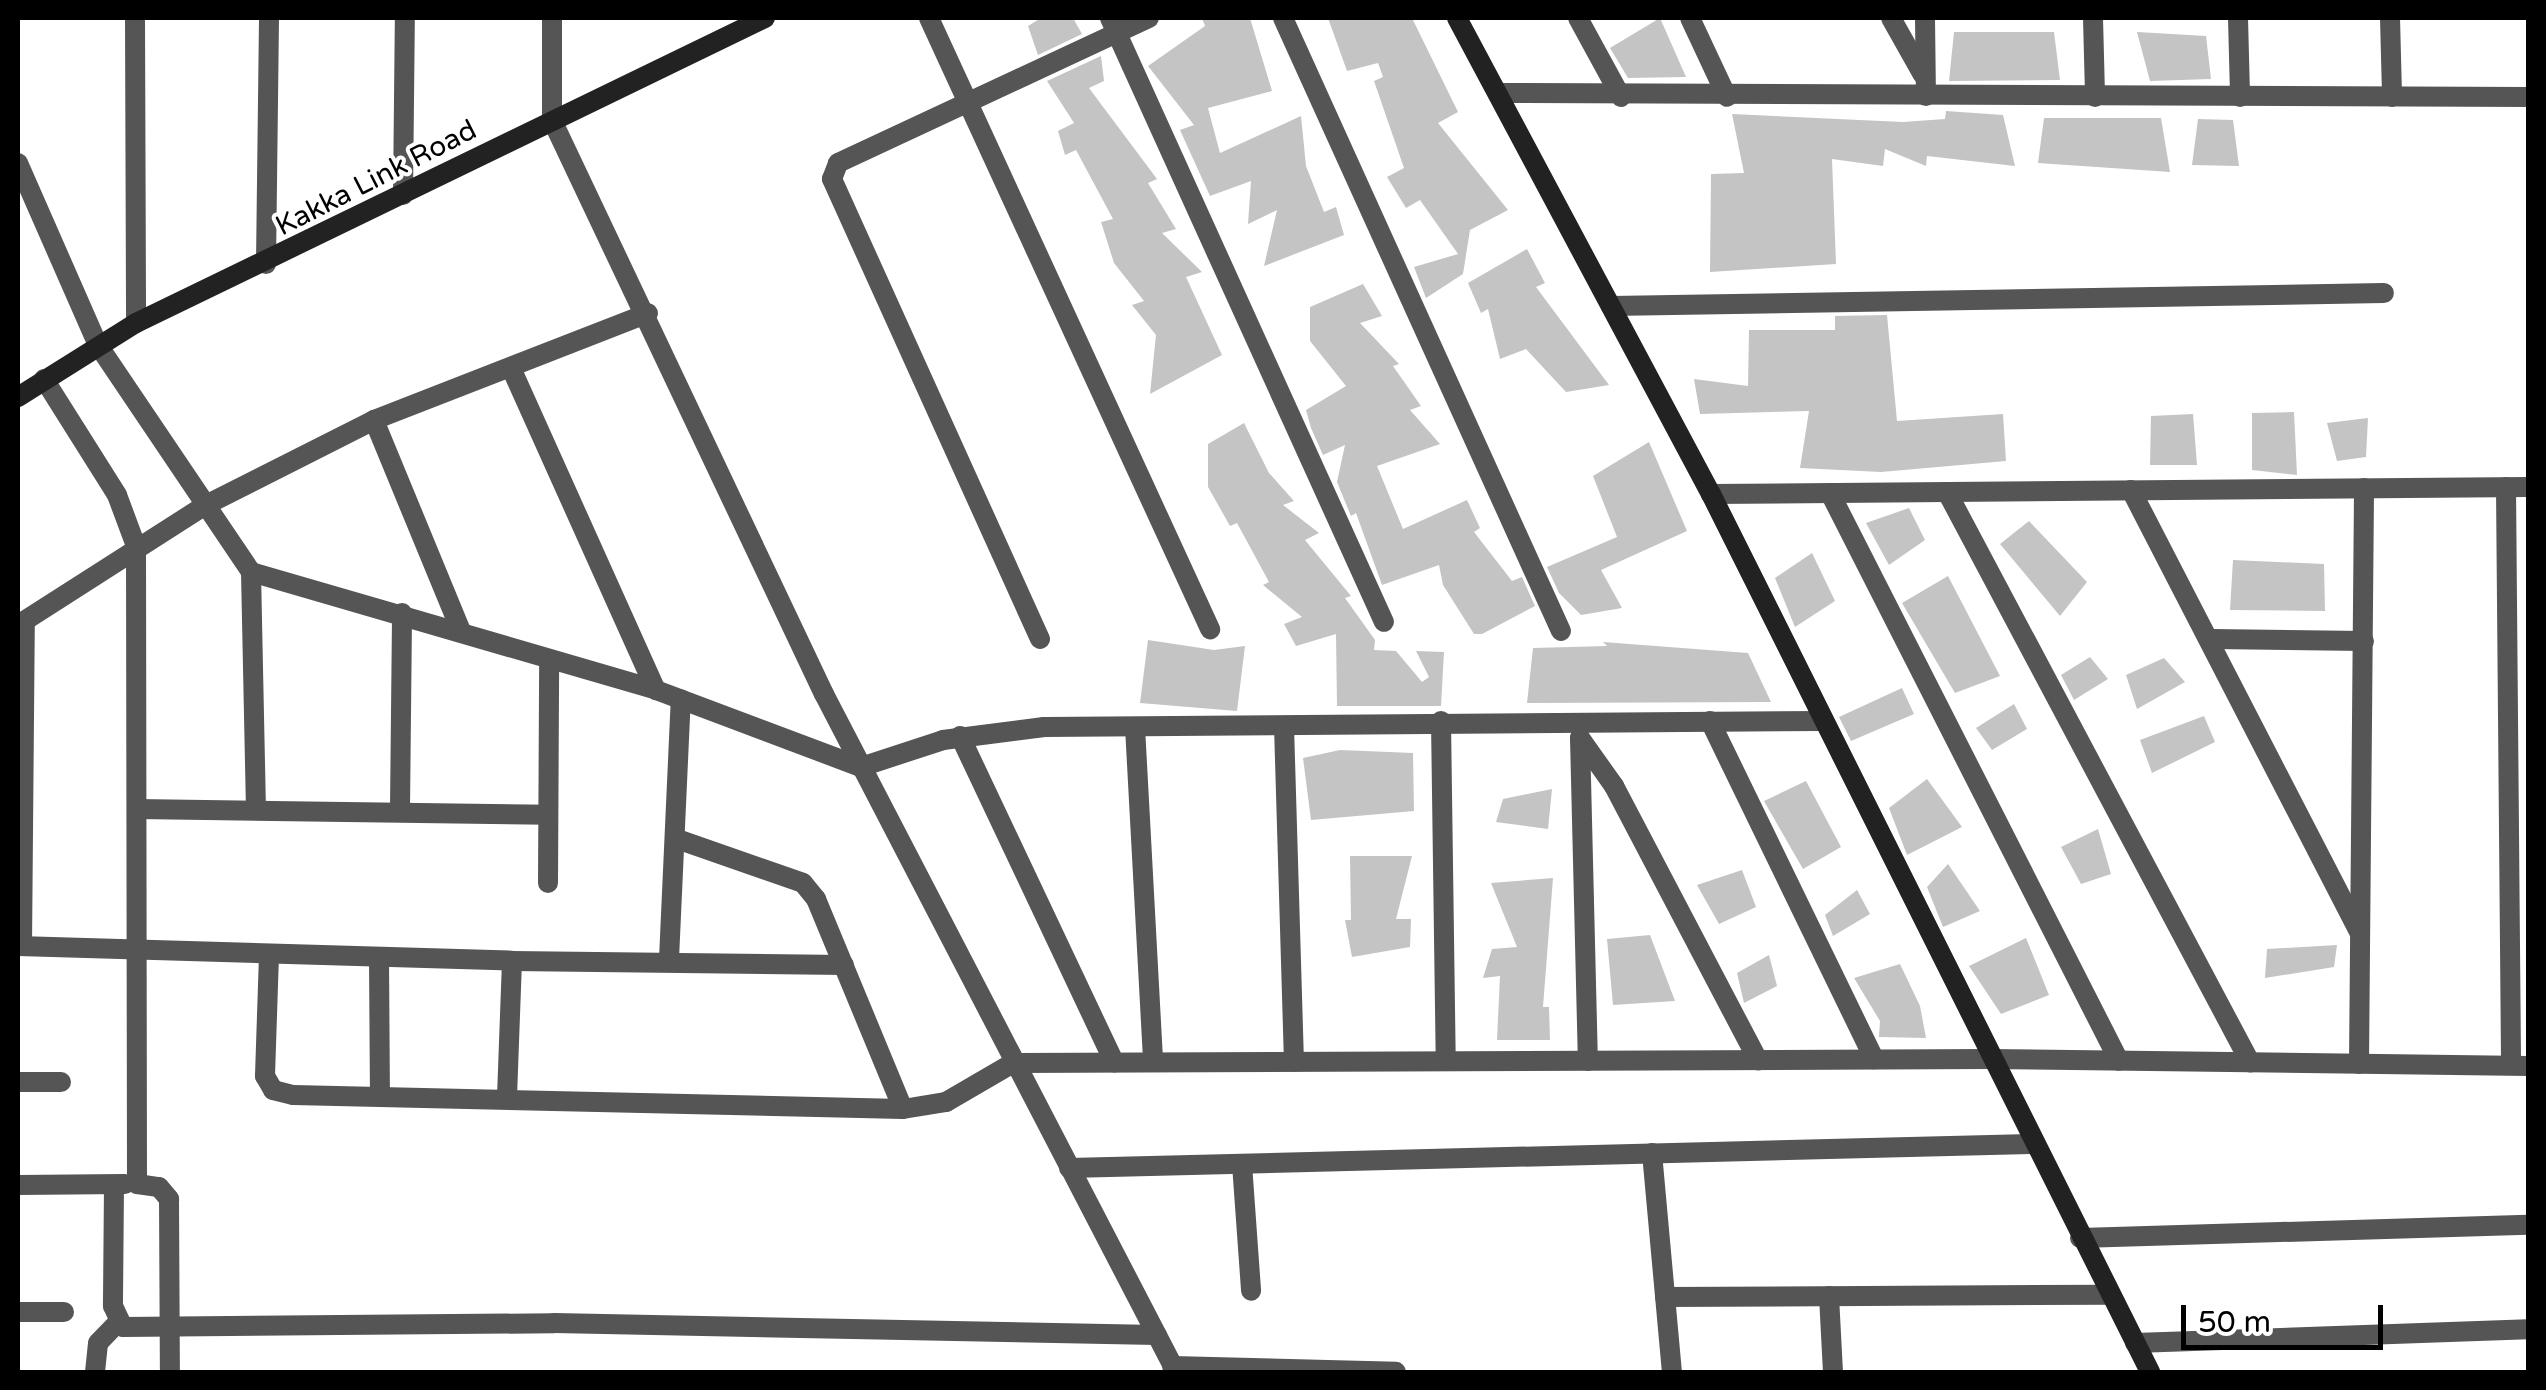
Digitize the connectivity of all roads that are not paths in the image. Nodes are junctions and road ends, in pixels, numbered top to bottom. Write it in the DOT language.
graph roads {
  1 [pos="135,18"];
  2 [pos="270,18"];
  3 [pos="405,18"];
  4 [pos="552,18"];
  5 [pos="765,18"];
  6 [pos="928,18"];
  7 [pos="1149,18"];
  8 [pos="1283,18"];
  9 [pos="1457,18"];
  10 [pos="1578,18"];
  11 [pos="1690,18"];
  12 [pos="1891,18"];
  13 [pos="1925,18"];
  14 [pos="2093,18"];
  15 [pos="2238,18"];
  16 [pos="2390,18"];
  17 [pos="1114,24"];
  18 [pos="1925,87"];
  19 [pos="1498,93"];
  20 [pos="1621,97"];
  21 [pos="1727,97"];
  22 [pos="2095,97"];
  23 [pos="2240,97"];
  24 [pos="2392,97"];
  25 [pos="2528,97"];
  26 [pos="968,102"];
  27 [pos="552,120"];
  28 [pos="18,163"];
  29 [pos="403,194"];
  30 [pos="266,264"];
  31 [pos="2384,293"];
  32 [pos="1611,306"];
  33 [pos="648,313"];
  34 [pos="136,323"];
  35 [pos="98,344"];
  36 [pos="512,370"];
  37 [pos="44,379"];
  38 [pos="18,396"];
  39 [pos="374,420"];
  40 [pos="2506,487"];
  41 [pos="2528,487"];
  42 [pos="2364,488"];
  43 [pos="2132,490"];
  44 [pos="1948,492"];
  45 [pos="1830,493"];
  46 [pos="1711,494"];
  47 [pos="204,506"];
  48 [pos="136,546"];
  49 [pos="251,572"];
  50 [pos="402,613"];
  51 [pos="1384,622"];
  52 [pos="21,623"];
  53 [pos="1210,629"];
  54 [pos="461,631"];
  55 [pos="1562,631"];
  56 [pos="1040,639"];
  57 [pos="2212,639"];
  58 [pos="2364,642"];
  59 [pos="549,662"];
  60 [pos="656,690"];
  61 [pos="681,699"];
  62 [pos="1442,721"];
  63 [pos="1710,721"];
  64 [pos="1822,721"];
  65 [pos="1284,726"];
  66 [pos="1135,727"];
  67 [pos="1579,730"];
  68 [pos="960,736"];
  69 [pos="861,767"];
  70 [pos="256,808"];
  71 [pos="137,809"];
  72 [pos="400,809"];
  73 [pos="548,814"];
  74 [pos="677,839"];
  75 [pos="548,883"];
  76 [pos="2362,936"];
  77 [pos="20,946"];
  78 [pos="139,953"];
  79 [pos="269,955"];
  80 [pos="379,958"];
  81 [pos="669,959"];
  82 [pos="512,960"];
  83 [pos="844,965"];
  84 [pos="1874,1059"];
  85 [pos="1990,1059"];
  86 [pos="1588,1060"];
  87 [pos="1758,1060"];
  88 [pos="2119,1060"];
  89 [pos="1446,1061"];
  90 [pos="1114,1062"];
  91 [pos="1153,1062"];
  92 [pos="1294,1062"];
  93 [pos="2250,1062"];
  94 [pos="1013,1063"];
  95 [pos="2359,1064"];
  96 [pos="2520,1066"];
  97 [pos="18,1082"];
  98 [pos="61,1082"];
  99 [pos="380,1094"];
  100 [pos="507,1097"];
  101 [pos="903,1109"];
  102 [pos="2032,1144"];
  103 [pos="1652,1153"];
  104 [pos="1242,1164"];
  105 [pos="1069,1168"];
  106 [pos="138,1184"];
  107 [pos="18,1185"];
  108 [pos="114,1185"];
  109 [pos="2528,1225"];
  110 [pos="2080,1238"];
  111 [pos="1251,1290"];
  112 [pos="2110,1294"];
  113 [pos="1829,1296"];
  114 [pos="1665,1297"];
  115 [pos="18,1312"];
  116 [pos="64,1312"];
  117 [pos="117,1323"];
  118 [pos="170,1325"];
  119 [pos="2528,1330"];
  120 [pos="1156,1335"];
  121 [pos="2134,1343"];
  122 [pos="1174,1369"];
  123 [pos="95,1372"];
  124 [pos="170,1372"];
  125 [pos="1396,1372"];
  126 [pos="1672,1372"];
  127 [pos="1833,1372"];
  128 [pos="2150,1372"];
  1 -- 34 [label="street"];
  2 -- 30 [label="street"];
  3 -- 29 [label="street"];
  4 -- 27 [label="street"];
  5 -- 27 [label="street, Kakka Link Road"];
  6 -- 26 [label="street"];
  7 -- 17 [label="street"];
  8 -- 55 [label="street"];
  9 -- 19 [label="street"];
  10 -- 20 [label="street"];
  11 -- 21 [label="street"];
  12 -- 18 [label="street"];
  13 -- 18 [label="street"];
  14 -- 22 [label="street"];
  15 -- 23 [label="street"];
  16 -- 24 [label="street"];
  17 -- 26 [label="street"];
  17 -- 51 [label="street"];
  18 -- 21 [label="street"];
  18 -- 22 [label="street"];
  19 -- 20 [label="street"];
  19 -- 32 [label="street"];
  20 -- 21 [label="street"];
  22 -- 23 [label="street"];
  23 -- 24 [label="street"];
  24 -- 25 [label="street"];
  26 -- 53 [label="street"];
  26 -- 56 [label="street"];
  27 -- 29 [label="street, Kakka Link Road"];
  27 -- 33 [label="street"];
  28 -- 35 [label="street"];
  29 -- 30 [label="street, Kakka Link Road"];
  30 -- 34 [label="street, Kakka Link Road"];
  31 -- 32 [label="street"];
  32 -- 46 [label="street"];
  33 -- 36 [label="street"];
  33 -- 69 [label="street"];
  34 -- 35 [label="street, Kakka Link Road"];
  35 -- 37 [label="street, Kakka Link Road"];
  35 -- 47 [label="street"];
  36 -- 39 [label="street"];
  36 -- 60 [label="street"];
  37 -- 38 [label="street, Kakka Link Road"];
  37 -- 48 [label="street"];
  39 -- 47 [label="street"];
  39 -- 54 [label="street"];
  40 -- 41 [label="street"];
  40 -- 42 [label="street"];
  40 -- 96 [label="street"];
  42 -- 43 [label="street"];
  42 -- 58 [label="street"];
  43 -- 44 [label="street"];
  43 -- 57 [label="street"];
  44 -- 45 [label="street"];
  44 -- 93 [label="street"];
  45 -- 46 [label="street"];
  45 -- 88 [label="street"];
  46 -- 64 [label="street"];
  47 -- 48 [label="street"];
  47 -- 49 [label="street"];
  48 -- 52 [label="street"];
  48 -- 71 [label="street"];
  49 -- 50 [label="street"];
  49 -- 70 [label="street"];
  50 -- 54 [label="street"];
  50 -- 72 [label="street"];
  52 -- 77 [label="street"];
  54 -- 59 [label="street"];
  57 -- 58 [label="street"];
  57 -- 76 [label="street"];
  58 -- 76 [label="street"];
  59 -- 60 [label="street"];
  59 -- 73 [label="street"];
  60 -- 61 [label="street"];
  61 -- 69 [label="street"];
  61 -- 74 [label="street"];
  62 -- 65 [label="street"];
  62 -- 67 [label="street"];
  62 -- 89 [label="street"];
  63 -- 64 [label="street"];
  63 -- 67 [label="street"];
  63 -- 84 [label="street"];
  64 -- 85 [label="street"];
  65 -- 66 [label="street"];
  65 -- 92 [label="street"];
  66 -- 68 [label="street"];
  66 -- 91 [label="street"];
  67 -- 86 [label="street"];
  67 -- 87 [label="street"];
  68 -- 69 [label="street"];
  68 -- 90 [label="street"];
  69 -- 94 [label="street"];
  70 -- 71 [label="street"];
  70 -- 72 [label="street"];
  71 -- 78 [label="street"];
  72 -- 73 [label="street"];
  73 -- 75 [label="street"];
  74 -- 81 [label="street"];
  74 -- 83 [label="street"];
  76 -- 95 [label="street"];
  77 -- 78 [label="street"];
  78 -- 79 [label="street"];
  78 -- 106 [label="street"];
  79 -- 80 [label="street"];
  79 -- 99 [label="street"];
  80 -- 82 [label="street"];
  80 -- 99 [label="street"];
  81 -- 82 [label="street"];
  81 -- 83 [label="street"];
  82 -- 100 [label="street"];
  83 -- 101 [label="street"];
  84 -- 85 [label="street"];
  84 -- 87 [label="street"];
  85 -- 88 [label="street"];
  85 -- 102 [label="street"];
  86 -- 87 [label="street"];
  86 -- 89 [label="street"];
  88 -- 93 [label="street"];
  89 -- 92 [label="street"];
  90 -- 91 [label="street"];
  90 -- 94 [label="street"];
  91 -- 92 [label="street"];
  93 -- 95 [label="street"];
  94 -- 101 [label="street"];
  94 -- 105 [label="street"];
  95 -- 96 [label="street"];
  97 -- 98 [label="street"];
  99 -- 100 [label="street"];
  100 -- 101 [label="street"];
  102 -- 103 [label="street"];
  102 -- 110 [label="street"];
  103 -- 104 [label="street"];
  103 -- 114 [label="street"];
  104 -- 105 [label="street"];
  104 -- 111 [label="street"];
  105 -- 120 [label="street"];
  106 -- 108 [label="street"];
  106 -- 118 [label="street"];
  107 -- 108 [label="street"];
  108 -- 117 [label="street"];
  109 -- 110 [label="street"];
  110 -- 112 [label="street"];
  112 -- 113 [label="street"];
  112 -- 121 [label="street"];
  113 -- 114 [label="street"];
  113 -- 127 [label="street"];
  114 -- 126 [label="street"];
  115 -- 116 [label="street"];
  117 -- 118 [label="street"];
  117 -- 123 [label="street"];
  118 -- 120 [label="street"];
  118 -- 124 [label="street"];
  119 -- 121 [label="street"];
  120 -- 122 [label="street"];
  121 -- 128 [label="street"];
  122 -- 125 [label="street"];
}
